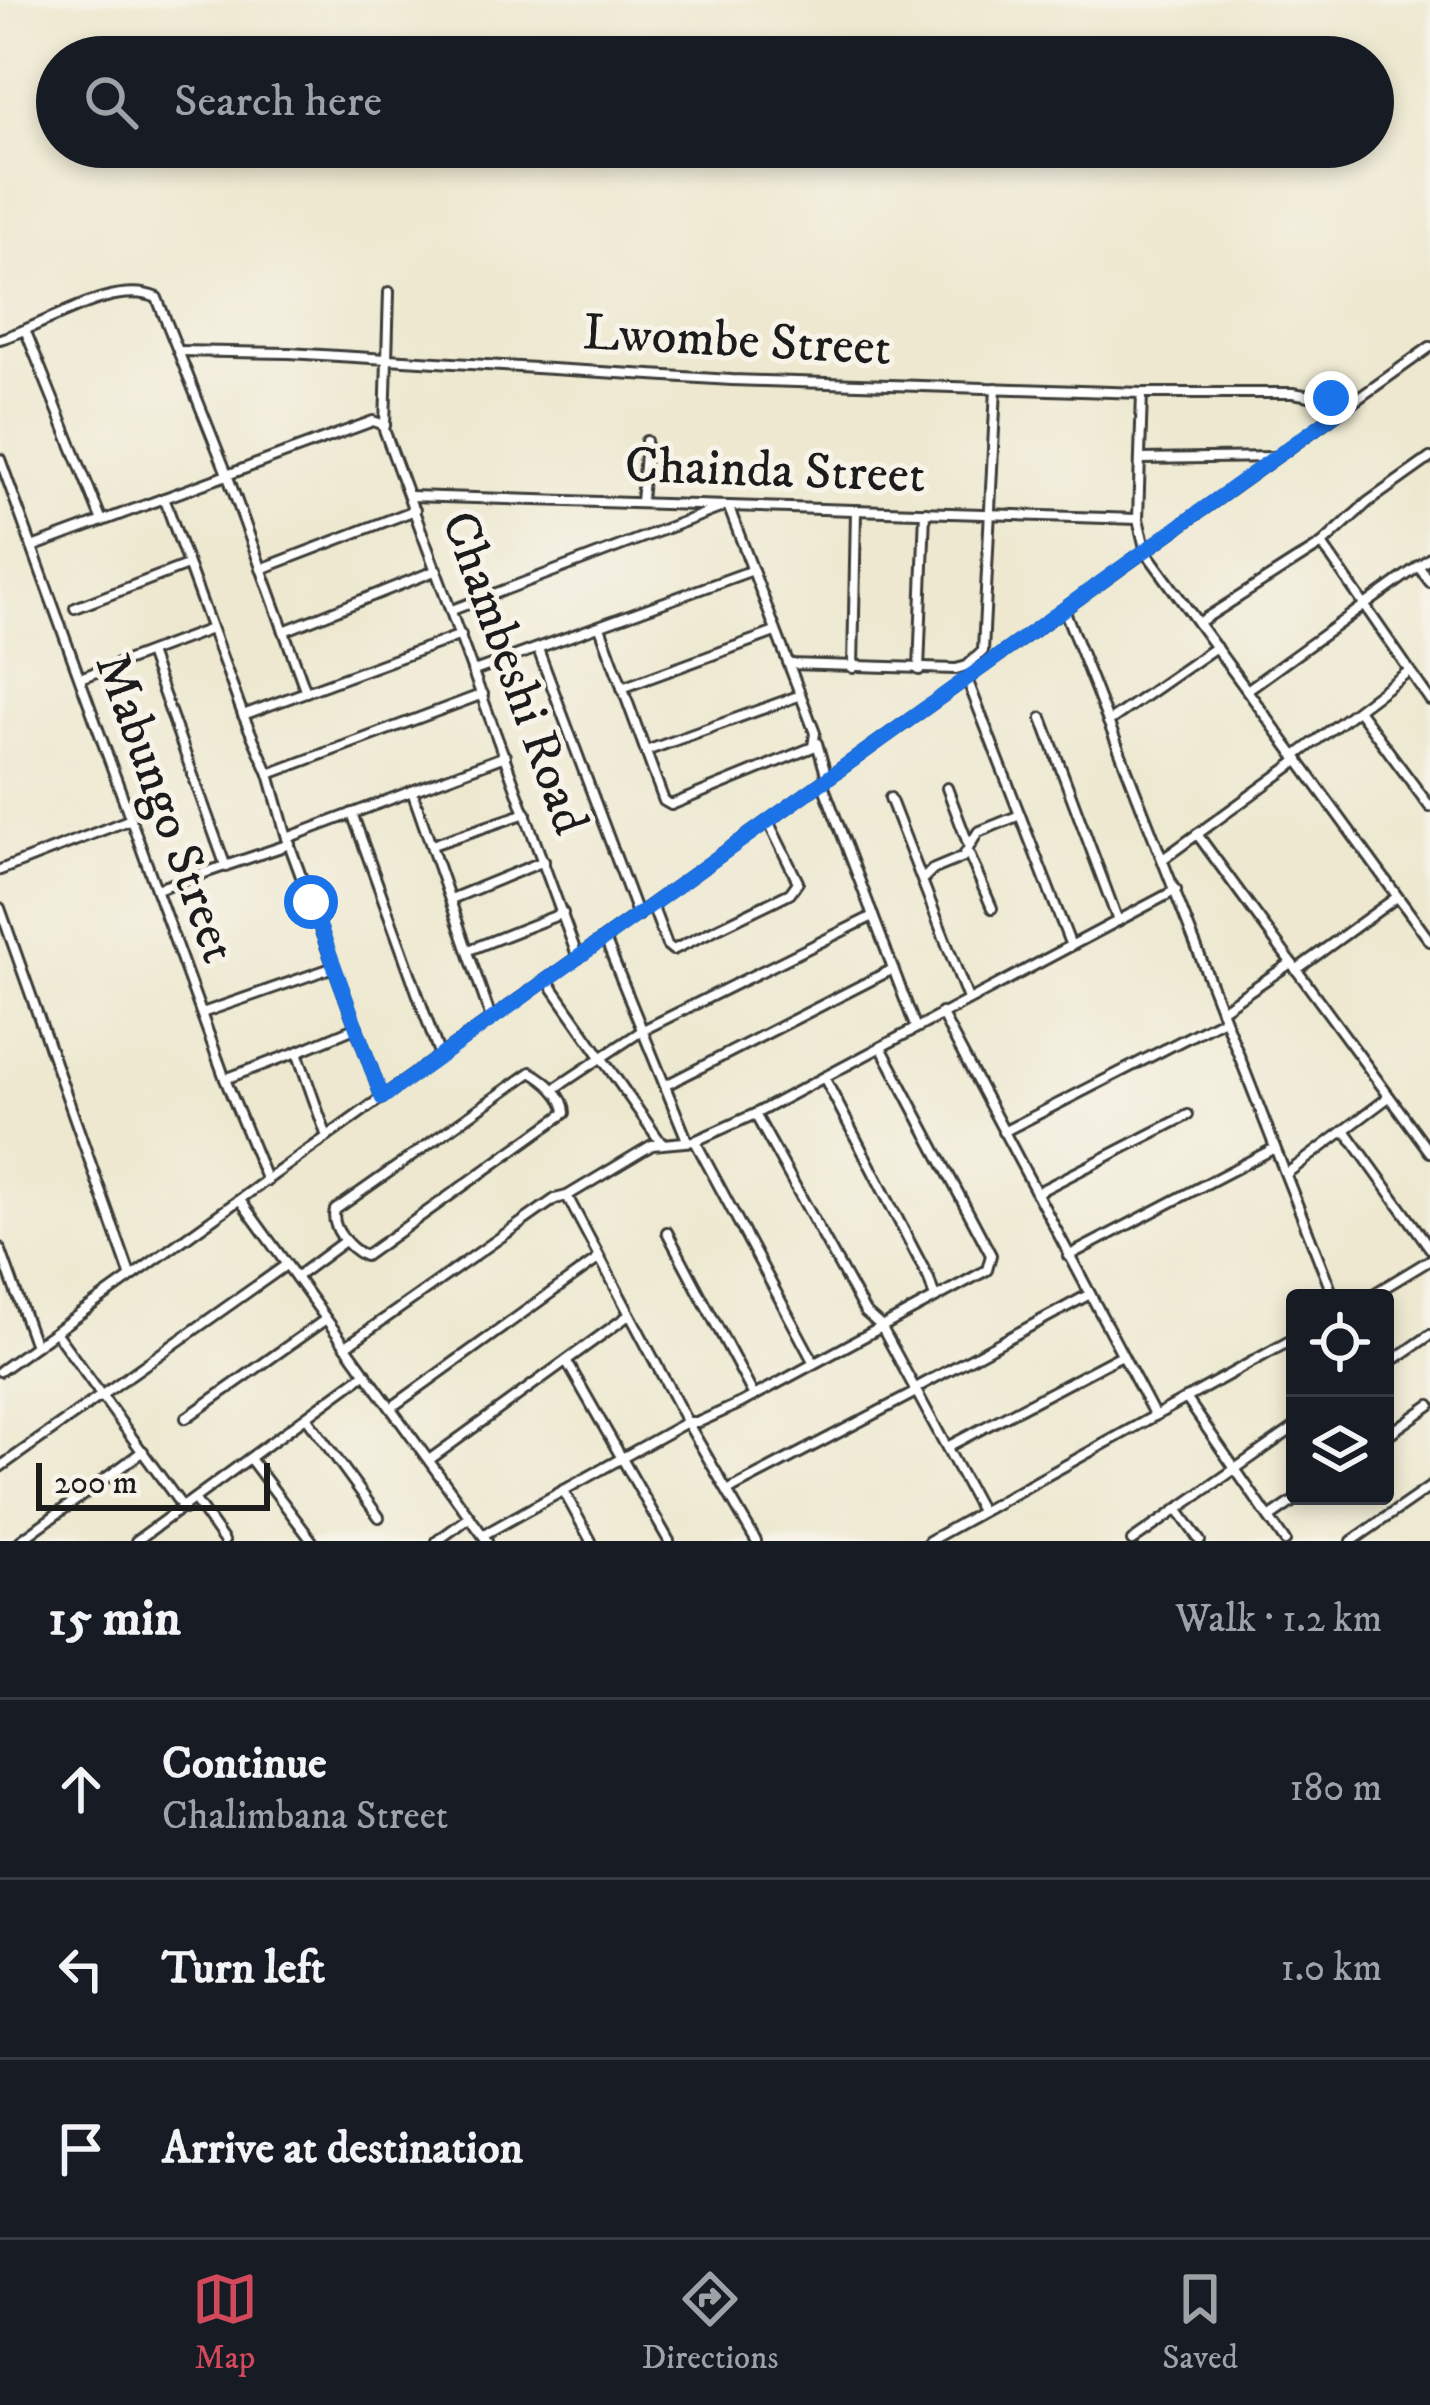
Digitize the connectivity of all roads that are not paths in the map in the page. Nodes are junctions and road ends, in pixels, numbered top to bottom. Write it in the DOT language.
graph roads {
  1 [pos="389,292"];
  2 [pos="26,332"];
  3 [pos="0,339"];
  4 [pos="1430,347"];
  5 [pos="178,351"];
  6 [pos="386,359"];
  7 [pos="996,388"];
  8 [pos="1142,393"];
  9 [pos="1351,403"];
  10 [pos="385,427"];
  11 [pos="646,441"];
  12 [pos="1277,457"];
  13 [pos="1430,458"];
  14 [pos="0,459"];
  15 [pos="1140,459"];
  16 [pos="227,474"];
  17 [pos="410,496"];
  18 [pos="164,498"];
  19 [pos="641,502"];
  20 [pos="725,507"];
  21 [pos="415,509"];
  22 [pos="856,510"];
  23 [pos="925,512"];
  24 [pos="990,514"];
  25 [pos="1138,519"];
  26 [pos="102,521"];
  27 [pos="1322,544"];
  28 [pos="32,547"];
  29 [pos="1146,552"];
  30 [pos="1430,558"];
  31 [pos="187,565"];
  32 [pos="1418,566"];
  33 [pos="261,569"];
  34 [pos="437,570"];
  35 [pos="753,570"];
  36 [pos="1430,582"];
  37 [pos="75,608"];
  38 [pos="1362,608"];
  39 [pos="1064,609"];
  40 [pos="452,610"];
  41 [pos="1198,623"];
  42 [pos="599,627"];
  43 [pos="211,629"];
  44 [pos="284,631"];
  45 [pos="775,632"];
  46 [pos="460,635"];
  47 [pos="1216,647"];
  48 [pos="538,649"];
  49 [pos="148,653"];
  50 [pos="789,664"];
  51 [pos="969,664"];
  52 [pos="853,668"];
  53 [pos="919,670"];
  54 [pos="474,671"];
  55 [pos="1409,671"];
  56 [pos="80,678"];
  57 [pos="970,678"];
  58 [pos="622,688"];
  59 [pos="1247,690"];
  60 [pos="306,692"];
  61 [pos="483,694"];
  62 [pos="798,696"];
  63 [pos="1430,700"];
  64 [pos="1358,710"];
  65 [pos="242,716"];
  66 [pos="1042,718"];
  67 [pos="1108,722"];
  68 [pos="816,741"];
  69 [pos="646,752"];
  70 [pos="505,756"];
  71 [pos="1298,758"];
  72 [pos="269,774"];
  73 [pos="825,780"];
  74 [pos="946,788"];
  75 [pos="412,790"];
  76 [pos="890,798"];
  77 [pos="1430,807"];
  78 [pos="352,813"];
  79 [pos="526,813"];
  80 [pos="1021,815"];
  81 [pos="131,819"];
  82 [pos="768,821"];
  83 [pos="1197,834"];
  84 [pos="288,841"];
  85 [pos="432,845"];
  86 [pos="969,849"];
  87 [pos="1163,859"];
  88 [pos="544,861"];
  89 [pos="226,867"];
  90 [pos="0,870"];
  91 [pos="922,880"];
  92 [pos="157,889"];
  93 [pos="1176,890"];
  94 [pos="1398,897"];
  95 [pos="451,899"];
  96 [pos="652,905"];
  97 [pos="0,908"];
  98 [pos="992,908"];
  99 [pos="563,913"];
  100 [pos="638,916"];
  101 [pos="874,916"];
  102 [pos="1118,921"];
  103 [pos="604,939"];
  104 [pos="1430,941"];
  105 [pos="1071,946"];
  106 [pos="470,950"];
  107 [pos="578,958"];
  108 [pos="1294,966"];
  109 [pos="334,967"];
  110 [pos="893,969"];
  111 [pos="547,980"];
  112 [pos="968,999"];
  113 [pos="202,1013"];
  114 [pos="941,1013"];
  115 [pos="1222,1015"];
  116 [pos="490,1018"];
  117 [pos="915,1026"];
  118 [pos="357,1027"];
  119 [pos="643,1030"];
  120 [pos="881,1047"];
  121 [pos="297,1052"];
  122 [pos="440,1056"];
  123 [pos="600,1058"];
  124 [pos="825,1078"];
  125 [pos="225,1079"];
  126 [pos="666,1085"];
  127 [pos="554,1089"];
  128 [pos="1390,1097"];
  129 [pos="382,1098"];
  130 [pos="755,1114"];
  131 [pos="1188,1115"];
  132 [pos="1346,1130"];
  133 [pos="1004,1132"];
  134 [pos="327,1137"];
  135 [pos="691,1140"];
  136 [pos="662,1144"];
  137 [pos="1275,1148"];
  138 [pos="1430,1152"];
  139 [pos="1286,1174"];
  140 [pos="267,1181"];
  141 [pos="1036,1193"];
  142 [pos="567,1196"];
  143 [pos="240,1199"];
  144 [pos="667,1232"];
  145 [pos="346,1240"];
  146 [pos="0,1248"];
  147 [pos="1430,1248"];
  148 [pos="1068,1256"];
  149 [pos="598,1259"];
  150 [pos="1430,1259"];
  151 [pos="286,1265"];
  152 [pos="131,1277"];
  153 [pos="296,1277"];
  154 [pos="1331,1289"];
  155 [pos="1382,1289"];
  156 [pos="1090,1294"];
  157 [pos="935,1298"];
  158 [pos="629,1315"];
  159 [pos="326,1319"];
  160 [pos="881,1326"];
  161 [pos="56,1333"];
  162 [pos="1430,1335"];
  163 [pos="1286,1343"];
  164 [pos="35,1346"];
  165 [pos="346,1346"];
  166 [pos="1120,1356"];
  167 [pos="1394,1360"];
  168 [pos="567,1362"];
  169 [pos="814,1364"];
  170 [pos="0,1371"];
  171 [pos="366,1373"];
  172 [pos="915,1390"];
  173 [pos="103,1394"];
  174 [pos="754,1396"];
  175 [pos="1186,1398"];
  176 [pos="1430,1405"];
  177 [pos="392,1407"];
  178 [pos="1155,1416"];
  179 [pos="186,1418"];
  180 [pos="307,1418"];
  181 [pos="687,1422"];
  182 [pos="1394,1431"];
  183 [pos="1286,1433"];
  184 [pos="947,1447"];
  185 [pos="143,1451"];
  186 [pos="251,1460"];
  187 [pos="429,1460"];
  188 [pos="622,1460"];
  189 [pos="0,1467"];
  190 [pos="1233,1469"];
  191 [pos="1430,1487"];
  192 [pos="563,1490"];
  193 [pos="729,1490"];
  194 [pos="195,1500"];
  195 [pos="1288,1505"];
  196 [pos="184,1509"];
  197 [pos="1177,1509"];
  198 [pos="981,1511"];
  199 [pos="379,1517"];
  200 [pos="470,1517"];
  201 [pos="1269,1518"];
  202 [pos="485,1538"];
  203 [pos="937,1540"];
  204 [pos="20,1541"];
  205 [pos="137,1541"];
  206 [pos="224,1541"];
  207 [pos="312,1541"];
  208 [pos="437,1541"];
  209 [pos="591,1541"];
  210 [pos="669,1541"];
  211 [pos="756,1541"];
  212 [pos="1132,1541"];
  213 [pos="1199,1541"];
  214 [pos="1285,1541"];
  215 [pos="1352,1541"];
  1 -- 6 [label="street"];
  2 -- 3 [label="street"];
  2 -- 5 [label="street"];
  2 -- 26 [label="street"];
  4 -- 9 [label="street"];
  5 -- 6 [label="street, Lwombe Street"];
  5 -- 16 [label="street"];
  6 -- 7 [label="street, Lwombe Street"];
  6 -- 10 [label="street"];
  7 -- 8 [label="street, Lwombe Street"];
  7 -- 24 [label="street"];
  8 -- 9 [label="street, Lwombe Street"];
  8 -- 15 [label="street"];
  9 -- 12 [label="street"];
  10 -- 16 [label="street"];
  10 -- 17 [label="street, Chambeshi Road"];
  11 -- 19 [label="street"];
  12 -- 15 [label="street"];
  12 -- 29 [label="street"];
  13 -- 27 [label="street"];
  14 -- 28 [label="street, Mabungo Street"];
  15 -- 25 [label="street"];
  16 -- 18 [label="street"];
  16 -- 33 [label="street"];
  17 -- 19 [label="street, Chainda Street"];
  17 -- 21 [label="street, Chambeshi Road"];
  18 -- 26 [label="street"];
  18 -- 31 [label="street"];
  19 -- 20 [label="street, Chainda Street"];
  20 -- 22 [label="street, Chainda Street"];
  20 -- 35 [label="street"];
  20 -- 40 [label="street"];
  21 -- 33 [label="street"];
  21 -- 34 [label="street, Chambeshi Road"];
  22 -- 23 [label="street, Chainda Street"];
  22 -- 52 [label="street"];
  23 -- 24 [label="street, Chainda Street"];
  23 -- 53 [label="street"];
  24 -- 25 [label="street, Chainda Street"];
  24 -- 51 [label="street"];
  25 -- 29 [label="street"];
  26 -- 28 [label="street"];
  27 -- 38 [label="street"];
  27 -- 41 [label="street"];
  28 -- 56 [label="street, Mabungo Street"];
  29 -- 39 [label="street"];
  29 -- 41 [label="street"];
  30 -- 32 [label="street"];
  31 -- 37 [label="street"];
  31 -- 43 [label="street"];
  32 -- 36 [label="street"];
  32 -- 38 [label="street"];
  33 -- 44 [label="street"];
  34 -- 40 [label="street, Chambeshi Road"];
  34 -- 44 [label="street"];
  35 -- 42 [label="street"];
  35 -- 45 [label="street"];
  38 -- 55 [label="street"];
  38 -- 59 [label="street"];
  39 -- 57 [label="street"];
  39 -- 67 [label="street"];
  40 -- 46 [label="street, Chambeshi Road"];
  41 -- 47 [label="street"];
  42 -- 48 [label="street"];
  42 -- 58 [label="street"];
  43 -- 49 [label="street"];
  43 -- 65 [label="street"];
  44 -- 60 [label="street"];
  45 -- 50 [label="street"];
  45 -- 58 [label="street"];
  46 -- 54 [label="street, Chambeshi Road"];
  46 -- 60 [label="street"];
  47 -- 59 [label="street"];
  47 -- 67 [label="street"];
  48 -- 54 [label="street"];
  48 -- 100 [label="street"];
  49 -- 56 [label="street"];
  49 -- 89 [label="street"];
  50 -- 52 [label="street"];
  50 -- 62 [label="street"];
  51 -- 53 [label="street"];
  51 -- 57 [label="street"];
  52 -- 53 [label="street"];
  54 -- 61 [label="street, Chambeshi Road"];
  55 -- 63 [label="street"];
  55 -- 64 [label="street"];
  56 -- 81 [label="street, Mabungo Street"];
  57 -- 73 [label="street"];
  57 -- 80 [label="street"];
  58 -- 69 [label="street"];
  59 -- 71 [label="street"];
  60 -- 65 [label="street"];
  61 -- 70 [label="street, Chambeshi Road"];
  61 -- 72 [label="street"];
  62 -- 68 [label="street"];
  62 -- 69 [label="street"];
  64 -- 71 [label="street"];
  64 -- 77 [label="street"];
  65 -- 72 [label="street"];
  66 -- 102 [label="street"];
  67 -- 87 [label="street"];
  68 -- 69 [label="street"];
  68 -- 73 [label="street"];
  70 -- 75 [label="street"];
  70 -- 79 [label="street, Chambeshi Road"];
  71 -- 83 [label="street"];
  71 -- 94 [label="street"];
  72 -- 84 [label="street"];
  73 -- 82 [label="street"];
  73 -- 101 [label="street"];
  74 -- 86 [label="street"];
  75 -- 78 [label="street"];
  75 -- 85 [label="street"];
  76 -- 91 [label="street"];
  78 -- 84 [label="street"];
  78 -- 122 [label="street"];
  79 -- 85 [label="street"];
  79 -- 88 [label="street, Chambeshi Road"];
  80 -- 86 [label="street"];
  80 -- 105 [label="street"];
  81 -- 90 [label="street"];
  81 -- 92 [label="street, Mabungo Street"];
  82 -- 96 [label="street"];
  82 -- 96 [label="street"];
  83 -- 87 [label="street"];
  83 -- 108 [label="street"];
  84 -- 89 [label="street"];
  84 -- 109 [label="street"];
  85 -- 95 [label="street"];
  86 -- 91 [label="street"];
  86 -- 98 [label="street"];
  87 -- 93 [label="street"];
  88 -- 95 [label="street"];
  88 -- 99 [label="street, Chambeshi Road"];
  89 -- 92 [label="street"];
  91 -- 112 [label="street"];
  92 -- 113 [label="street, Mabungo Street"];
  93 -- 102 [label="street"];
  93 -- 115 [label="street"];
  94 -- 104 [label="street"];
  94 -- 108 [label="street"];
  95 -- 106 [label="street"];
  96 -- 100 [label="street"];
  97 -- 152 [label="street"];
  99 -- 106 [label="street"];
  99 -- 107 [label="street, Chambeshi Road"];
  100 -- 103 [label="street"];
  101 -- 110 [label="street"];
  101 -- 119 [label="street"];
  102 -- 105 [label="street"];
  103 -- 107 [label="street"];
  103 -- 119 [label="street"];
  105 -- 112 [label="street"];
  106 -- 116 [label="street"];
  107 -- 111 [label="street"];
  108 -- 115 [label="street"];
  108 -- 128 [label="street"];
  109 -- 113 [label="street"];
  109 -- 118 [label="street"];
  110 -- 117 [label="street"];
  110 -- 126 [label="street"];
  111 -- 116 [label="street"];
  111 -- 123 [label="street"];
  112 -- 114 [label="street"];
  113 -- 125 [label="street, Mabungo Street"];
  114 -- 117 [label="street"];
  114 -- 133 [label="street"];
  115 -- 133 [label="street"];
  115 -- 137 [label="street"];
  116 -- 122 [label="street"];
  117 -- 120 [label="street"];
  118 -- 121 [label="street"];
  118 -- 129 [label="street"];
  119 -- 123 [label="street"];
  119 -- 126 [label="street"];
  120 -- 124 [label="street"];
  120 -- 157 [label="street"];
  121 -- 125 [label="street"];
  121 -- 134 [label="street"];
  122 -- 129 [label="street"];
  123 -- 127 [label="street"];
  123 -- 136 [label="street"];
  124 -- 130 [label="street"];
  124 -- 157 [label="street"];
  125 -- 140 [label="street, Mabungo Street"];
  126 -- 135 [label="street"];
  127 -- 145 [label="street"];
  127 -- 145 [label="street"];
  128 -- 132 [label="street"];
  128 -- 138 [label="street"];
  129 -- 134 [label="street"];
  130 -- 135 [label="street"];
  130 -- 160 [label="street"];
  131 -- 141 [label="street"];
  132 -- 139 [label="street"];
  132 -- 147 [label="street"];
  133 -- 141 [label="street"];
  134 -- 140 [label="street"];
  135 -- 136 [label="street"];
  135 -- 169 [label="street"];
  136 -- 142 [label="street"];
  137 -- 139 [label="street"];
  137 -- 148 [label="street"];
  139 -- 154 [label="street"];
  140 -- 143 [label="street"];
  141 -- 148 [label="street"];
  142 -- 149 [label="street"];
  142 -- 165 [label="street"];
  143 -- 151 [label="street"];
  143 -- 152 [label="street"];
  144 -- 174 [label="street"];
  145 -- 153 [label="street"];
  146 -- 164 [label="street"];
  148 -- 156 [label="street"];
  149 -- 158 [label="street"];
  149 -- 177 [label="street"];
  150 -- 155 [label="street"];
  151 -- 153 [label="street"];
  151 -- 173 [label="street"];
  152 -- 161 [label="street"];
  153 -- 159 [label="street"];
  156 -- 166 [label="street"];
  156 -- 172 [label="street"];
  157 -- 160 [label="street"];
  158 -- 168 [label="street"];
  158 -- 181 [label="street"];
  159 -- 165 [label="street"];
  159 -- 179 [label="street"];
  160 -- 169 [label="street"];
  160 -- 172 [label="street"];
  161 -- 164 [label="street"];
  161 -- 173 [label="street"];
  162 -- 167 [label="street"];
  163 -- 175 [label="street"];
  164 -- 170 [label="street"];
  165 -- 171 [label="street"];
  166 -- 178 [label="street"];
  166 -- 184 [label="street"];
  168 -- 187 [label="street"];
  168 -- 188 [label="street"];
  169 -- 174 [label="street"];
  171 -- 177 [label="street"];
  171 -- 180 [label="street"];
  172 -- 184 [label="street"];
  172 -- 193 [label="street"];
  173 -- 185 [label="street"];
  173 -- 189 [label="street"];
  174 -- 181 [label="street"];
  175 -- 178 [label="street"];
  175 -- 190 [label="street"];
  176 -- 182 [label="street"];
  177 -- 187 [label="street"];
  178 -- 198 [label="street"];
  180 -- 186 [label="street"];
  180 -- 199 [label="street"];
  181 -- 188 [label="street"];
  181 -- 193 [label="street"];
  183 -- 190 [label="street"];
  184 -- 198 [label="street"];
  185 -- 196 [label="street"];
  185 -- 204 [label="street"];
  186 -- 194 [label="street"];
  186 -- 207 [label="street"];
  187 -- 200 [label="street"];
  188 -- 192 [label="street"];
  188 -- 210 [label="street"];
  190 -- 197 [label="street"];
  190 -- 201 [label="street"];
  191 -- 215 [label="street"];
  192 -- 202 [label="street"];
  192 -- 209 [label="street"];
  193 -- 211 [label="street"];
  194 -- 196 [label="street"];
  194 -- 206 [label="street"];
  195 -- 201 [label="street"];
  196 -- 205 [label="street"];
  197 -- 212 [label="street"];
  197 -- 213 [label="street"];
  198 -- 203 [label="street"];
  200 -- 202 [label="street"];
  200 -- 208 [label="street"];
  201 -- 214 [label="street"];
}
